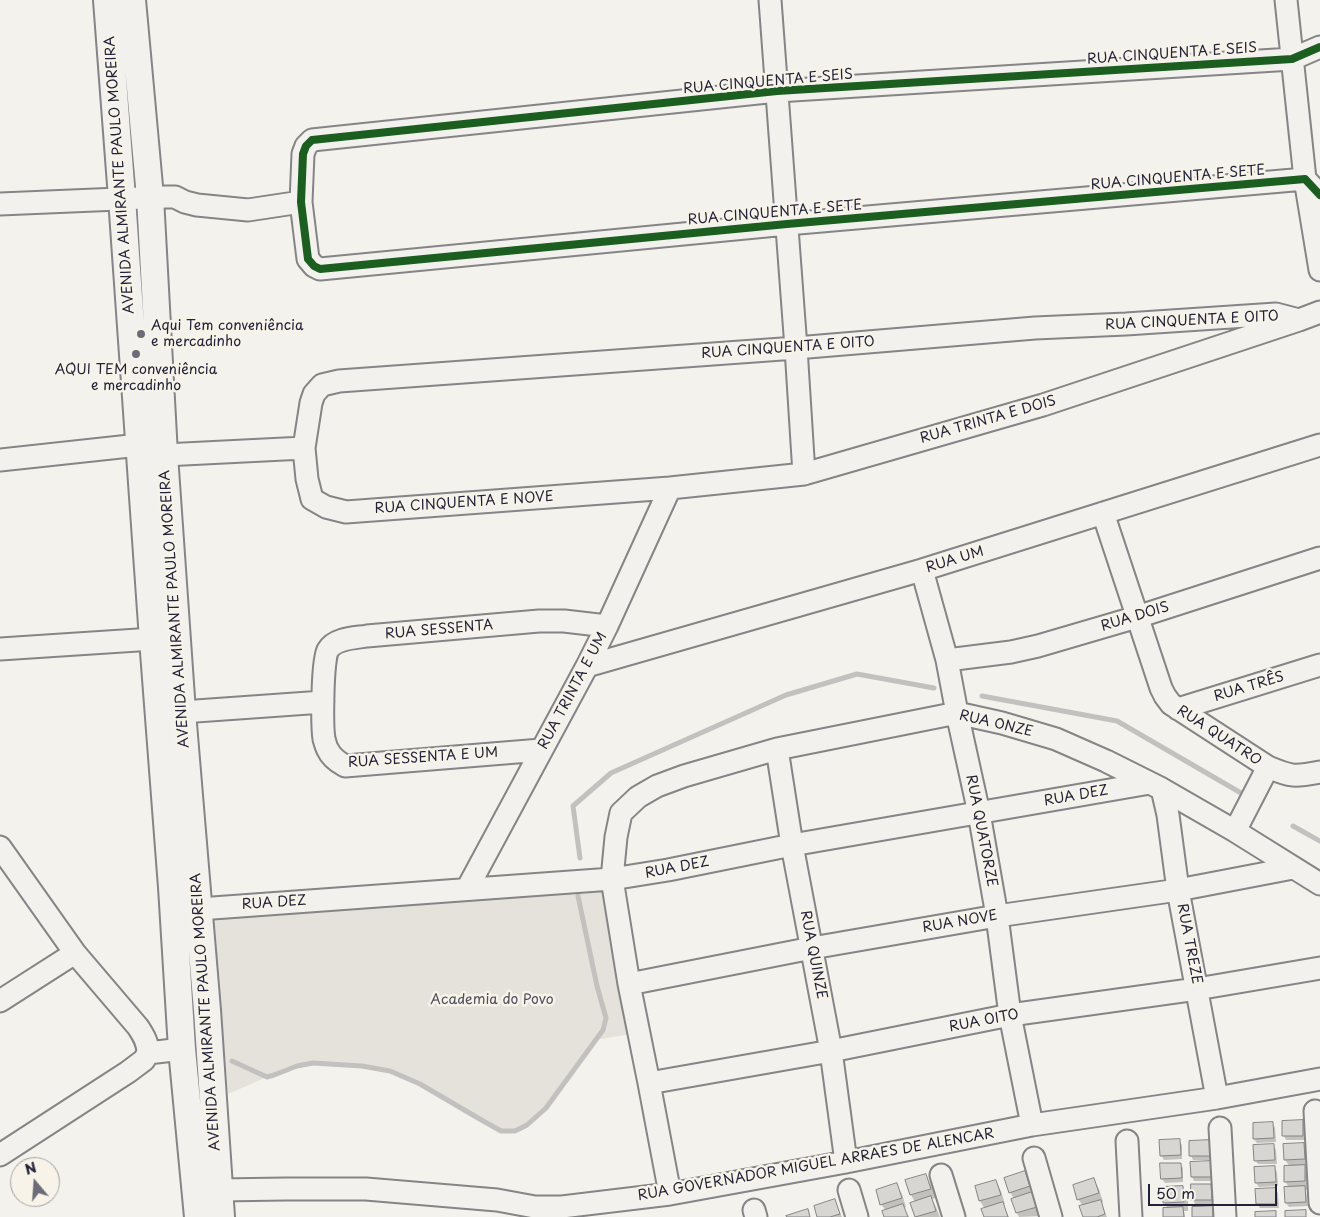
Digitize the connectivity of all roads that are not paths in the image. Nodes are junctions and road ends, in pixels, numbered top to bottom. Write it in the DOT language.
graph roads {
  1 [pos="108,0"];
  2 [pos="132,0"];
  3 [pos="770,0"];
  4 [pos="1286,0"];
  5 [pos="1320,47"];
  6 [pos="1292,60"];
  7 [pos="777,92"];
  8 [pos="1305,179"];
  9 [pos="1320,195"];
  10 [pos="150,197"];
  11 [pos="122,198"];
  12 [pos="301,202"];
  13 [pos="0,204"];
  14 [pos="787,224"];
  15 [pos="1320,270"];
  16 [pos="1320,312"];
  17 [pos="1299,320"];
  18 [pos="796,348"];
  19 [pos="1320,445"];
  20 [pos="139,446"];
  21 [pos="304,448"];
  22 [pos="164,455"];
  23 [pos="0,458"];
  24 [pos="0,467"];
  25 [pos="804,474"];
  26 [pos="670,488"];
  27 [pos="1103,513"];
  28 [pos="1320,558"];
  29 [pos="922,570"];
  30 [pos="1136,617"];
  31 [pos="607,626"];
  32 [pos="153,639"];
  33 [pos="0,649"];
  34 [pos="947,660"];
  35 [pos="1320,665"];
  36 [pos="587,666"];
  37 [pos="323,702"];
  38 [pos="1178,709"];
  39 [pos="182,712"];
  40 [pos="957,713"];
  41 [pos="777,749"];
  42 [pos="541,750"];
  43 [pos="1277,771"];
  44 [pos="1320,772"];
  45 [pos="1156,786"];
  46 [pos="979,813"];
  47 [pos="1236,831"];
  48 [pos="792,845"];
  49 [pos="0,849"];
  50 [pos="1293,868"];
  51 [pos="612,879"];
  52 [pos="1320,884"];
  53 [pos="467,889"];
  54 [pos="1178,890"];
  55 [pos="199,909"];
  56 [pos="997,916"];
  57 [pos="812,948"];
  58 [pos="75,952"];
  59 [pos="1320,968"];
  60 [pos="629,984"];
  61 [pos="1197,989"];
  62 [pos="0,1001"];
  63 [pos="1010,1015"];
  64 [pos="182,1049"];
  65 [pos="831,1051"];
  66 [pos="148,1053"];
  67 [pos="1320,1079"];
  68 [pos="649,1083"];
  69 [pos="1217,1098"];
  70 [pos="1315,1111"];
  71 [pos="1032,1125"];
  72 [pos="1220,1128"];
  73 [pos="1127,1141"];
  74 [pos="0,1155"];
  75 [pos="1034,1158"];
  76 [pos="846,1162"];
  77 [pos="941,1175"];
  78 [pos="219,1190"];
  79 [pos="849,1190"];
  80 [pos="670,1194"];
  81 [pos="1320,1203"];
  82 [pos="198,1217"];
  83 [pos="222,1217"];
  84 [pos="857,1217"];
  85 [pos="954,1217"];
  86 [pos="1051,1217"];
  87 [pos="1132,1217"];
  88 [pos="1225,1217"];
  1 -- 11 [label="main road, AVENIDA ALMIRANTE PAULO MOREIRA"];
  2 -- 10 [label="main road, AVENIDA ALMIRANTE PAULO MOREIRA"];
  3 -- 7 [label="street"];
  4 -- 6 [label="street"];
  5 -- 6 [label="street"];
  6 -- 7 [label="street, RUA CINQUENTA E SEIS"];
  6 -- 8 [label="street"];
  7 -- 12 [label="street, RUA CINQUENTA E SEIS"];
  7 -- 14 [label="street"];
  8 -- 9 [label="street"];
  8 -- 14 [label="street, RUA CINQUENTA E SETE"];
  8 -- 15 [label="street"];
  10 -- 11 [label="street"];
  10 -- 12 [label="street"];
  10 -- 22 [label="main road, AVENIDA ALMIRANTE PAULO MOREIRA"];
  11 -- 13 [label="street"];
  11 -- 20 [label="main road, AVENIDA ALMIRANTE PAULO MOREIRA"];
  12 -- 14 [label="street, RUA CINQUENTA E SETE"];
  14 -- 18 [label="street"];
  16 -- 17 [label="street, RUA CINQUENTA E OITO"];
  17 -- 18 [label="street, RUA CINQUENTA E OITO"];
  17 -- 25 [label="street, RUA TRINTA E DOIS"];
  18 -- 21 [label="street, RUA CINQUENTA E OITO"];
  18 -- 25 [label="street"];
  19 -- 27 [label="street, RUA UM"];
  20 -- 23 [label="street"];
  20 -- 32 [label="main road, AVENIDA ALMIRANTE PAULO MOREIRA"];
  21 -- 22 [label="street"];
  21 -- 26 [label="street, RUA CINQUENTA E NOVE"];
  22 -- 39 [label="main road, AVENIDA ALMIRANTE PAULO MOREIRA"];
  23 -- 24 [label="street"];
  25 -- 26 [label="street, RUA TRINTA E DOIS"];
  26 -- 31 [label="street, RUA TRINTA E UM"];
  27 -- 29 [label="street, RUA UM"];
  27 -- 30 [label="street, RUA QUATRO"];
  28 -- 30 [label="street, RUA DOIS"];
  29 -- 34 [label="street, RUA QUATORZE"];
  29 -- 36 [label="street, RUA UM"];
  30 -- 34 [label="street, RUA DOIS"];
  30 -- 38 [label="street, RUA QUATRO"];
  31 -- 36 [label="street, RUA TRINTA E UM"];
  31 -- 37 [label="street, RUA SESSENTA"];
  32 -- 33 [label="street"];
  32 -- 64 [label="main road, AVENIDA ALMIRANTE PAULO MOREIRA"];
  34 -- 40 [label="street, RUA QUATORZE"];
  35 -- 38 [label="street, RUA TRÊS"];
  36 -- 42 [label="street, RUA TRINTA E UM"];
  37 -- 39 [label="street"];
  37 -- 42 [label="street, RUA SESSENTA E UM"];
  38 -- 43 [label="street, RUA QUATRO"];
  39 -- 55 [label="main road, AVENIDA ALMIRANTE PAULO MOREIRA"];
  40 -- 41 [label="street, RUA ONZE"];
  40 -- 45 [label="street, RUA ONZE"];
  40 -- 46 [label="street, RUA QUATORZE"];
  41 -- 48 [label="street, RUA QUINZE"];
  41 -- 51 [label="street, RUA ONZE"];
  42 -- 53 [label="street, RUA TRINTA E UM"];
  43 -- 44 [label="street"];
  43 -- 47 [label="street"];
  45 -- 46 [label="street, RUA DEZ"];
  45 -- 47 [label="street, RUA ONZE"];
  45 -- 54 [label="street, RUA TREZE"];
  46 -- 48 [label="street, RUA DEZ"];
  46 -- 56 [label="street, RUA QUATORZE"];
  47 -- 50 [label="street, RUA ONZE"];
  48 -- 51 [label="street, RUA DEZ"];
  48 -- 57 [label="street, RUA QUINZE"];
  49 -- 58 [label="street"];
  50 -- 52 [label="street, RUA ONZE"];
  50 -- 54 [label="street, RUA NOVE"];
  51 -- 53 [label="street, RUA DEZ"];
  51 -- 60 [label="street"];
  53 -- 55 [label="street, RUA DEZ"];
  54 -- 56 [label="street, RUA NOVE"];
  54 -- 61 [label="street, RUA TREZE"];
  55 -- 78 [label="main road, AVENIDA ALMIRANTE PAULO MOREIRA"];
  56 -- 57 [label="street, RUA NOVE"];
  56 -- 63 [label="street, RUA QUATORZE"];
  57 -- 60 [label="street, RUA NOVE"];
  57 -- 65 [label="street, RUA QUINZE"];
  58 -- 62 [label="street"];
  58 -- 66 [label="street"];
  59 -- 61 [label="street, RUA OITO"];
  60 -- 68 [label="street"];
  61 -- 63 [label="street, RUA OITO"];
  61 -- 69 [label="street, RUA TREZE"];
  63 -- 65 [label="street, RUA OITO"];
  63 -- 71 [label="street, RUA QUATORZE"];
  64 -- 66 [label="street"];
  64 -- 82 [label="main road, AVENIDA ALMIRANTE PAULO MOREIRA"];
  65 -- 68 [label="street, RUA OITO"];
  65 -- 76 [label="street, RUA QUINZE"];
  66 -- 74 [label="street"];
  67 -- 69 [label="street, RUA GOVERNADOR MIGUEL ARRAES DE ALENCAR"];
  68 -- 80 [label="street"];
  69 -- 71 [label="street, RUA GOVERNADOR MIGUEL ARRAES DE ALENCAR"];
  70 -- 81 [label="street"];
  71 -- 76 [label="street, RUA GOVERNADOR MIGUEL ARRAES DE ALENCAR"];
  72 -- 88 [label="street"];
  73 -- 87 [label="street"];
  75 -- 86 [label="street"];
  76 -- 80 [label="street, RUA GOVERNADOR MIGUEL ARRAES DE ALENCAR"];
  77 -- 85 [label="street"];
  78 -- 80 [label="street, RUA GOVERNADOR MIGUEL ARRAES DE ALENCAR"];
  78 -- 83 [label="main road, AVENIDA ALMIRANTE PAULO MOREIRA"];
  79 -- 84 [label="street"];
}
